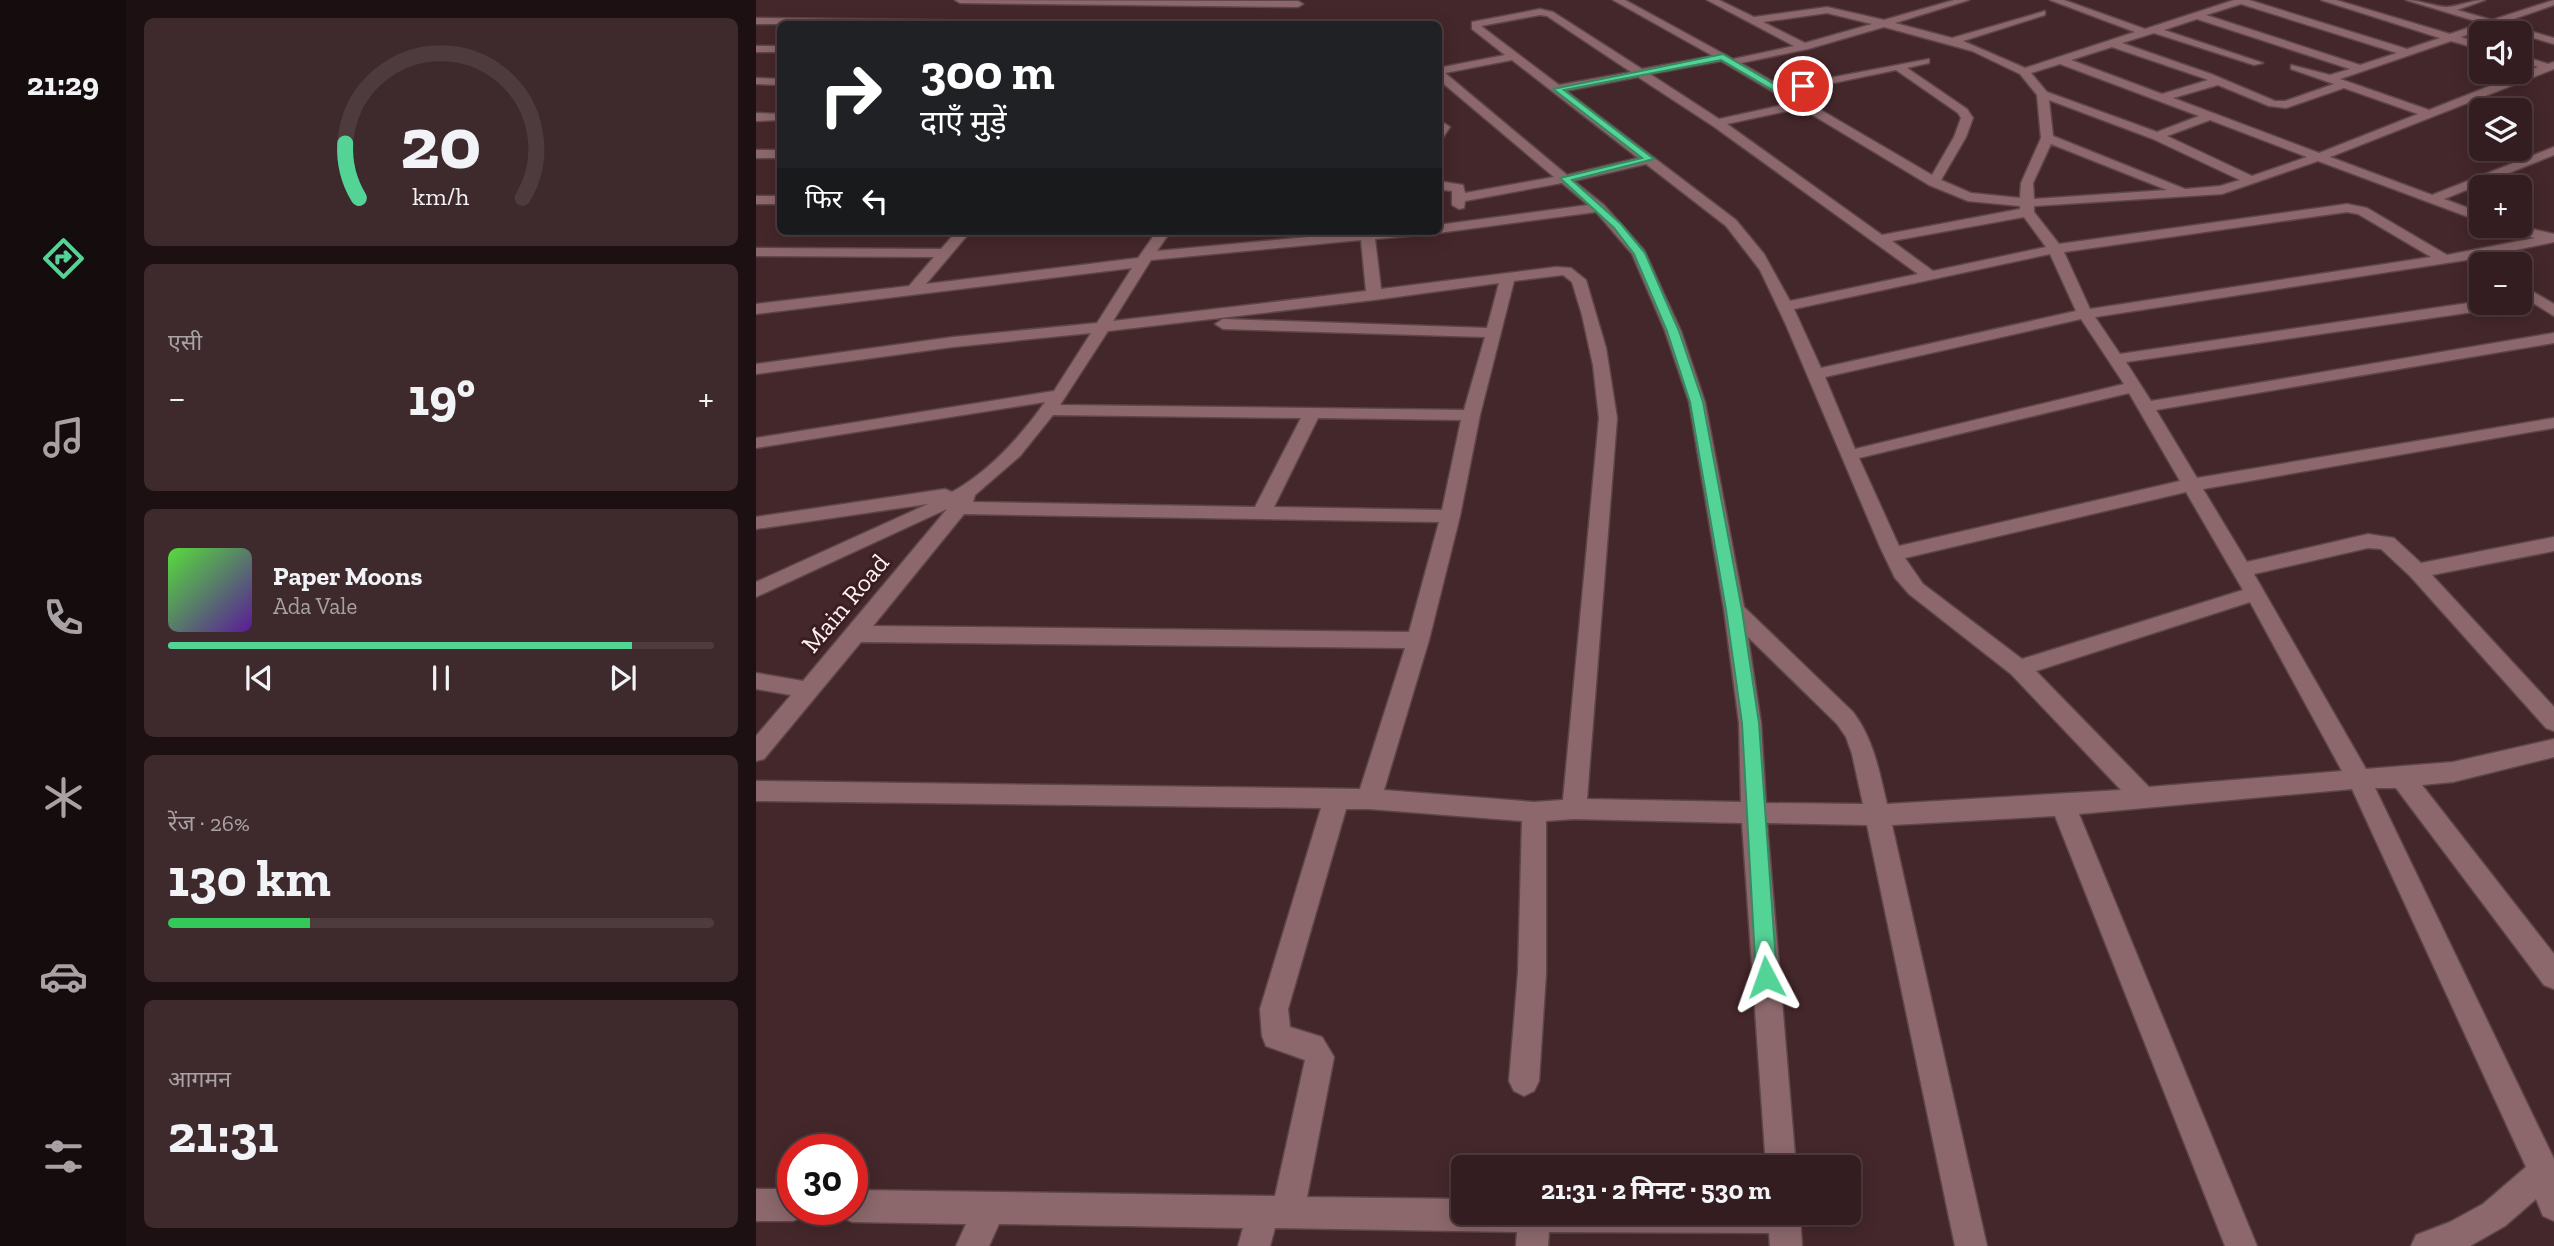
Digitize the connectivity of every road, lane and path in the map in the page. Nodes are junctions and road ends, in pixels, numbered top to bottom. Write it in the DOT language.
graph roads {
  1 [pos="960,0"];
  2 [pos="1618,0"];
  3 [pos="1964,0"];
  4 [pos="2055,0"];
  5 [pos="2200,0"];
  6 [pos="2242,0"];
  7 [pos="2326,0"];
  8 [pos="2411,0"];
  9 [pos="2480,0"];
  10 [pos="1719,1"];
  11 [pos="1299,2"];
  12 [pos="2554,2"];
  13 [pos="2222,7"];
  14 [pos="2447,10"];
  15 [pos="2042,13"];
  16 [pos="2195,15"];
  17 [pos="1295,18"];
  18 [pos="1755,20"];
  19 [pos="756,21"];
  20 [pos="777,21"];
  21 [pos="2485,21"];
  22 [pos="2498,21"];
  23 [pos="1883,23"];
  24 [pos="2148,30"];
  25 [pos="2469,31"];
  26 [pos="2532,35"];
  27 [pos="2451,37"];
  28 [pos="1954,41"];
  29 [pos="2554,41"];
  30 [pos="2111,43"];
  31 [pos="2469,43"];
  32 [pos="1804,47"];
  33 [pos="756,49"];
  34 [pos="777,49"];
  35 [pos="2406,52"];
  36 [pos="1515,56"];
  37 [pos="1727,60"];
  38 [pos="2060,60"];
  39 [pos="1925,61"];
  40 [pos="2532,61"];
  41 [pos="2258,63"];
  42 [pos="2551,66"];
  43 [pos="1898,67"];
  44 [pos="2295,67"];
  45 [pos="2359,68"];
  46 [pos="1442,71"];
  47 [pos="2024,72"];
  48 [pos="1640,73"];
  49 [pos="1442,75"];
  50 [pos="2330,79"];
  51 [pos="2218,81"];
  52 [pos="756,82"];
  53 [pos="777,82"];
  54 [pos="2344,84"];
  55 [pos="1557,89"];
  56 [pos="1779,91"];
  57 [pos="2043,94"];
  58 [pos="2162,98"];
  59 [pos="1802,104"];
  60 [pos="2429,114"];
  61 [pos="2210,116"];
  62 [pos="756,117"];
  63 [pos="777,117"];
  64 [pos="1717,123"];
  65 [pos="2157,136"];
  66 [pos="2047,138"];
  67 [pos="2554,150"];
  68 [pos="756,154"];
  69 [pos="777,154"];
  70 [pos="2321,156"];
  71 [pos="1649,159"];
  72 [pos="1565,178"];
  73 [pos="2251,180"];
  74 [pos="1934,182"];
  75 [pos="1442,186"];
  76 [pos="2186,192"];
  77 [pos="1458,198"];
  78 [pos="2432,199"];
  79 [pos="756,200"];
  80 [pos="777,200"];
  81 [pos="2026,207"];
  82 [pos="1599,208"];
  83 [pos="2469,213"];
  84 [pos="1469,226"];
  85 [pos="1442,229"];
  86 [pos="2532,233"];
  87 [pos="960,235"];
  88 [pos="1161,235"];
  89 [pos="1378,235"];
  90 [pos="1368,236"];
  91 [pos="2554,238"];
  92 [pos="1882,239"];
  93 [pos="2055,248"];
  94 [pos="756,252"];
  95 [pos="2487,252"];
  96 [pos="944,253"];
  97 [pos="2469,256"];
  98 [pos="1143,259"];
  99 [pos="2444,259"];
  100 [pos="1928,274"];
  101 [pos="1507,278"];
  102 [pos="914,289"];
  103 [pos="1374,296"];
  104 [pos="2532,301"];
  105 [pos="1786,306"];
  106 [pos="2469,308"];
  107 [pos="756,309"];
  108 [pos="2554,311"];
  109 [pos="2085,314"];
  110 [pos="1155,322"];
  111 [pos="1102,326"];
  112 [pos="1494,333"];
  113 [pos="2554,338"];
  114 [pos="2116,359"];
  115 [pos="756,369"];
  116 [pos="1815,374"];
  117 [pos="2134,387"];
  118 [pos="1054,403"];
  119 [pos="2144,407"];
  120 [pos="1312,413"];
  121 [pos="1471,415"];
  122 [pos="2554,422"];
  123 [pos="756,443"];
  124 [pos="1851,455"];
  125 [pos="2190,485"];
  126 [pos="965,496"];
  127 [pos="1261,514"];
  128 [pos="1450,516"];
  129 [pos="756,523"];
  130 [pos="2552,547"];
  131 [pos="1893,554"];
  132 [pos="2241,570"];
  133 [pos="2417,571"];
  134 [pos="756,590"];
  135 [pos="2255,593"];
  136 [pos="1734,610"];
  137 [pos="856,634"];
  138 [pos="1418,640"];
  139 [pos="2020,668"];
  140 [pos="756,681"];
  141 [pos="808,690"];
  142 [pos="2554,722"];
  143 [pos="2554,748"];
  144 [pos="756,752"];
  145 [pos="2402,778"];
  146 [pos="2359,779"];
  147 [pos="756,792"];
  148 [pos="2144,797"];
  149 [pos="1369,799"];
  150 [pos="1336,800"];
  151 [pos="2063,805"];
  152 [pos="1574,809"];
  153 [pos="1534,812"];
  154 [pos="1754,814"];
  155 [pos="1877,815"];
  156 [pos="2554,976"];
  157 [pos="1524,1081"];
  158 [pos="1780,1155"];
  159 [pos="2544,1172"];
  160 [pos="756,1205"];
  161 [pos="777,1205"];
  162 [pos="2554,1205"];
  163 [pos="868,1206"];
  164 [pos="990,1208"];
  165 [pos="1276,1212"];
  166 [pos="1785,1225"];
  167 [pos="1533,1231"];
  168 [pos="972,1246"];
  169 [pos="1254,1246"];
  170 [pos="1971,1246"];
  171 [pos="2241,1246"];
  172 [pos="2427,1246"];
  1 -- 11 [label="street"];
  2 -- 37 [label="street"];
  3 -- 23 [label="street"];
  4 -- 24 [label="street"];
  5 -- 13 [label="street"];
  6 -- 13 [label="street"];
  6 -- 35 [label="street"];
  7 -- 27 [label="street"];
  8 -- 14 [label="street"];
  9 -- 14 [label="street"];
  10 -- 18 [label="street"];
  11 -- 17 [label="street"];
  12 -- 22 [label="street"];
  13 -- 16 [label="street"];
  14 -- 21 [label="street"];
  15 -- 28 [label="street"];
  16 -- 24 [label="street"];
  16 -- 45 [label="street"];
  18 -- 23 [label="street"];
  18 -- 32 [label="street"];
  19 -- 20 [label="street"];
  23 -- 28 [label="street"];
  23 -- 32 [label="street"];
  24 -- 30 [label="street"];
  24 -- 41 [label="street"];
  25 -- 27 [label="street"];
  26 -- 29 [label="street"];
  27 -- 31 [label="street"];
  27 -- 35 [label="street"];
  28 -- 47 [label="street"];
  30 -- 38 [label="street"];
  30 -- 51 [label="street"];
  32 -- 37 [label="street"];
  33 -- 34 [label="street"];
  35 -- 45 [label="street"];
  36 -- 46 [label="street"];
  36 -- 48 [label="street"];
  36 -- 55 [label="street"];
  37 -- 48 [label="street"];
  37 -- 56 [label="street"];
  38 -- 47 [label="street"];
  38 -- 58 [label="street"];
  39 -- 43 [label="street"];
  40 -- 42 [label="street"];
  42 -- 60 [label="street"];
  43 -- 56 [label="street"];
  43 -- 74 [label="street"];
  44 -- 50 [label="street"];
  45 -- 50 [label="street"];
  47 -- 57 [label="street"];
  48 -- 55 [label="street"];
  48 -- 64 [label="street"];
  49 -- 72 [label="street"];
  50 -- 54 [label="street"];
  51 -- 54 [label="street"];
  51 -- 58 [label="street"];
  52 -- 53 [label="street"];
  54 -- 60 [label="street"];
  55 -- 71 [label="street"];
  56 -- 59 [label="street"];
  57 -- 65 [label="street"];
  57 -- 66 [label="street"];
  58 -- 61 [label="street"];
  59 -- 64 [label="street"];
  59 -- 74 [label="street"];
  60 -- 70 [label="street"];
  61 -- 65 [label="street"];
  61 -- 70 [label="street"];
  62 -- 63 [label="street"];
  64 -- 92 [label="street"];
  65 -- 73 [label="street"];
  66 -- 76 [label="street"];
  66 -- 81 [label="street"];
  67 -- 78 [label="street"];
  68 -- 69 [label="street"];
  70 -- 73 [label="street"];
  70 -- 78 [label="street"];
  71 -- 72 [label="street"];
  71 -- 105 [label="street"];
  72 -- 77 [label="street"];
  72 -- 82 [label="street"];
  73 -- 76 [label="street"];
  74 -- 81 [label="street"];
  75 -- 77 [label="street"];
  76 -- 81 [label="street"];
  77 -- 84 [label="street"];
  78 -- 83 [label="street"];
  79 -- 80 [label="street"];
  81 -- 92 [label="street"];
  81 -- 93 [label="street"];
  82 -- 84 [label="street"];
  82 -- 136 [label="street"];
  84 -- 85 [label="street"];
  86 -- 91 [label="street"];
  87 -- 96 [label="street"];
  88 -- 98 [label="street"];
  89 -- 90 [label="street"];
  90 -- 98 [label="street"];
  90 -- 103 [label="street"];
  91 -- 95 [label="street"];
  92 -- 100 [label="street"];
  93 -- 99 [label="street"];
  93 -- 100 [label="street"];
  93 -- 109 [label="street"];
  94 -- 96 [label="street"];
  96 -- 102 [label="street"];
  97 -- 99 [label="street"];
  98 -- 102 [label="street"];
  98 -- 111 [label="street"];
  99 -- 109 [label="street"];
  100 -- 105 [label="street"];
  101 -- 103 [label="street"];
  101 -- 112 [label="street"];
  101 -- 152 [label="street"];
  102 -- 107 [label="street"];
  103 -- 110 [label="street"];
  104 -- 108 [label="street"];
  105 -- 116 [label="street"];
  106 -- 114 [label="street"];
  109 -- 114 [label="street"];
  109 -- 116 [label="street"];
  110 -- 111 [label="street"];
  110 -- 112 [label="street"];
  111 -- 115 [label="street"];
  111 -- 118 [label="street"];
  112 -- 121 [label="street"];
  113 -- 119 [label="street"];
  114 -- 117 [label="street"];
  116 -- 124 [label="street"];
  117 -- 119 [label="street"];
  117 -- 124 [label="street"];
  118 -- 120 [label="street"];
  118 -- 123 [label="street"];
  118 -- 126 [label="street"];
  119 -- 125 [label="street"];
  120 -- 121 [label="street"];
  120 -- 127 [label="street"];
  121 -- 128 [label="street"];
  122 -- 125 [label="street"];
  124 -- 131 [label="street"];
  125 -- 131 [label="street"];
  125 -- 132 [label="street"];
  126 -- 127 [label="street"];
  126 -- 129 [label="street"];
  126 -- 134 [label="street"];
  126 -- 137 [label="street, Main Road"];
  127 -- 128 [label="street"];
  128 -- 138 [label="street"];
  130 -- 133 [label="street"];
  131 -- 139 [label="street"];
  132 -- 133 [label="street"];
  132 -- 135 [label="street"];
  133 -- 142 [label="street"];
  135 -- 139 [label="street"];
  135 -- 146 [label="street"];
  136 -- 154 [label="street"];
  136 -- 155 [label="street"];
  137 -- 138 [label="street"];
  137 -- 141 [label="street, Main Road"];
  138 -- 149 [label="street"];
  139 -- 148 [label="street"];
  140 -- 141 [label="street"];
  141 -- 144 [label="street, Main Road"];
  143 -- 145 [label="street"];
  145 -- 146 [label="street"];
  145 -- 156 [label="street"];
  146 -- 148 [label="street"];
  146 -- 159 [label="street"];
  147 -- 150 [label="street"];
  148 -- 151 [label="street"];
  149 -- 150 [label="street"];
  149 -- 153 [label="street"];
  150 -- 165 [label="street"];
  151 -- 155 [label="street"];
  151 -- 171 [label="street"];
  152 -- 153 [label="street"];
  152 -- 154 [label="street"];
  153 -- 157 [label="street"];
  154 -- 155 [label="street"];
  154 -- 158 [label="street"];
  155 -- 170 [label="street"];
  159 -- 162 [label="street"];
  159 -- 172 [label="street"];
  160 -- 161 [label="street"];
  163 -- 164 [label="street"];
  164 -- 165 [label="street"];
  164 -- 168 [label="street"];
  165 -- 167 [label="street"];
  165 -- 169 [label="street"];
  166 -- 167 [label="street"];
}
